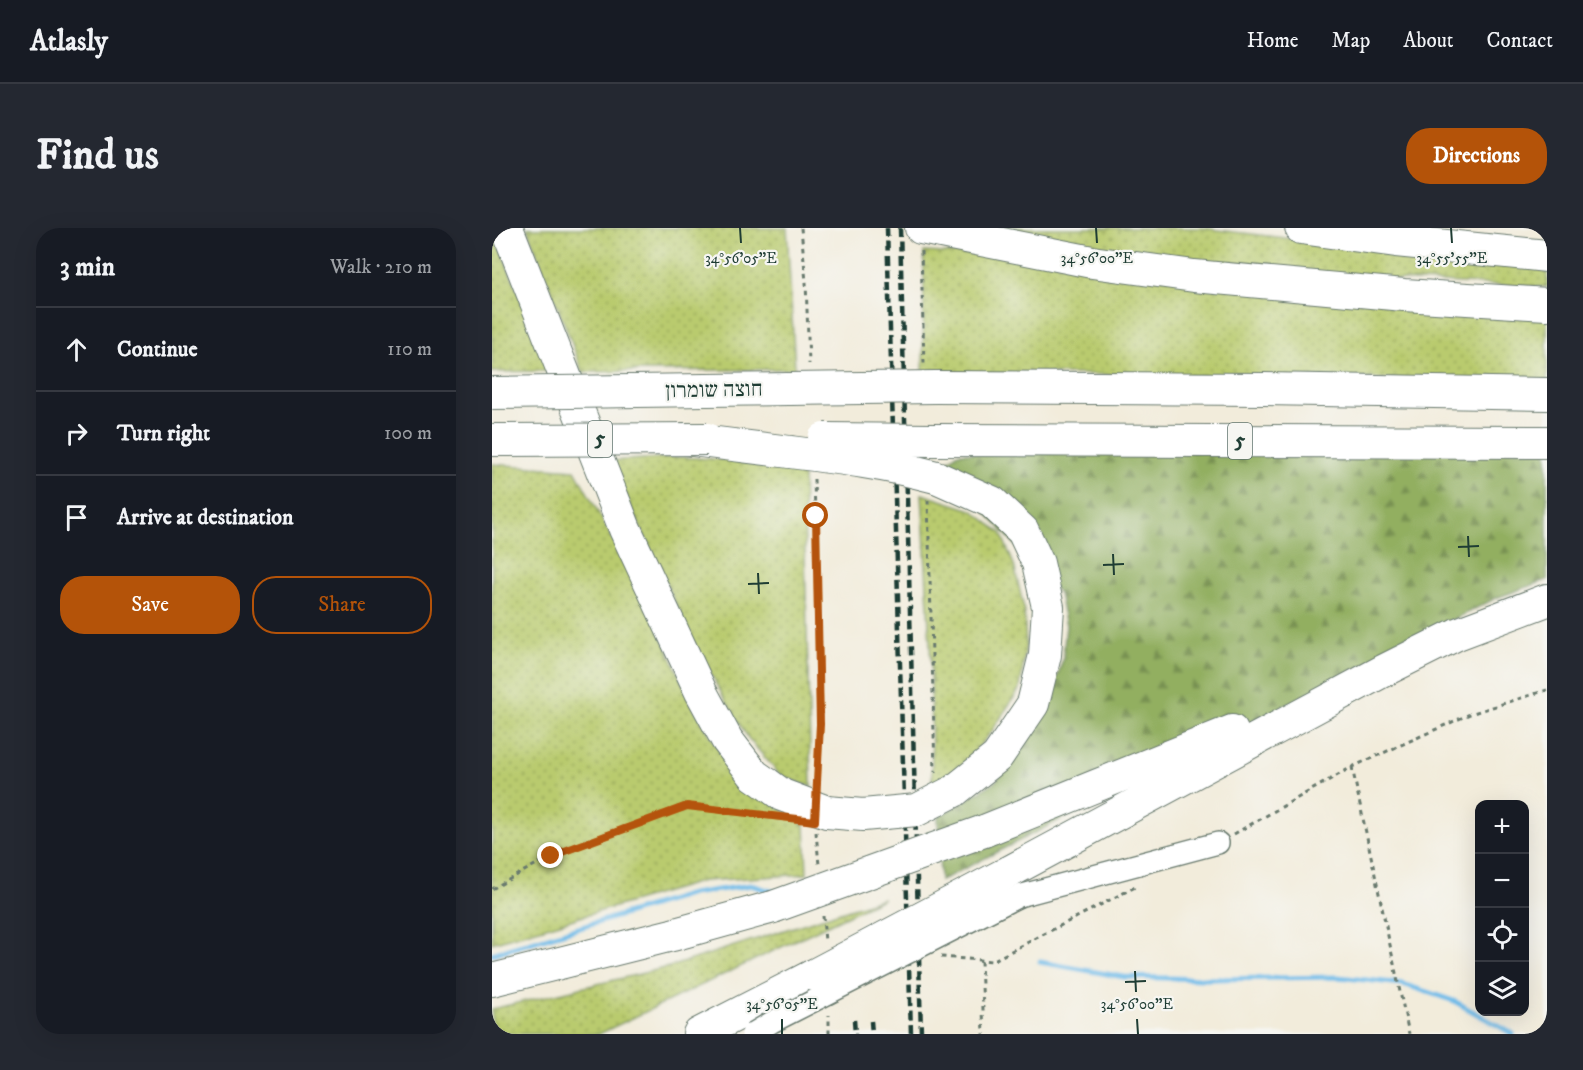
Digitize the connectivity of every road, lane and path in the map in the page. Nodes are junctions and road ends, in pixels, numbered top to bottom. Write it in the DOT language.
graph roads {
  1 [pos="507,228"];
  2 [pos="801,228"];
  3 [pos="1301,228"];
  4 [pos="923,236"];
  5 [pos="1547,256"];
  6 [pos="1547,304"];
  7 [pos="930,379"];
  8 [pos="799,381"];
  9 [pos="492,393"];
  10 [pos="1547,394"];
  11 [pos="492,440"];
  12 [pos="1547,442"];
  13 [pos="798,453"];
  14 [pos="932,484"];
  15 [pos="1547,600"];
  16 [pos="1383,670"];
  17 [pos="1547,690"];
  18 [pos="1352,767"];
  19 [pos="945,785"];
  20 [pos="817,788"];
  21 [pos="768,815"];
  22 [pos="816,832"];
  23 [pos="1218,843"];
  24 [pos="819,875"];
  25 [pos="1014,884"];
  26 [pos="1136,886"];
  27 [pos="492,889"];
  28 [pos="822,910"];
  29 [pos="825,943"];
  30 [pos="940,957"];
  31 [pos="981,960"];
  32 [pos="492,980"];
  33 [pos="829,1011"];
  34 [pos="699,1034"];
  35 [pos="752,1034"];
  36 [pos="829,1034"];
  37 [pos="984,1034"];
  38 [pos="1409,1034"];
  1 -- 19 [label="highway, bridge"];
  2 -- 8 [label="path"];
  3 -- 5 [label="highway"];
  4 -- 6 [label="highway"];
  4 -- 7 [label="path"];
  7 -- 8 [label="highway, חוצה שומרון / 5, bridge"];
  7 -- 10 [label="highway, 5"];
  8 -- 9 [label="highway, חוצה שומרון / 5, bridge"];
  11 -- 13 [label="highway, 5, bridge"];
  12 -- 13 [label="highway, 5, bridge"];
  13 -- 14 [label="highway, bridge"];
  13 -- 20 [label="path"];
  14 -- 19 [label="path"];
  14 -- 19 [label="highway"];
  15 -- 16 [label="highway"];
  16 -- 25 [label="highway"];
  16 -- 32 [label="highway, bridge"];
  17 -- 18 [label="path"];
  18 -- 23 [label="path"];
  18 -- 38 [label="path"];
  21 -- 27 [label="path"];
  22 -- 24 [label="path"];
  23 -- 25 [label="lane"];
  25 -- 34 [label="highway, bridge"];
  25 -- 35 [label="lane, bridge"];
  26 -- 31 [label="path"];
  28 -- 29 [label="path"];
  30 -- 31 [label="path"];
  31 -- 37 [label="path"];
  33 -- 36 [label="path"];
}
